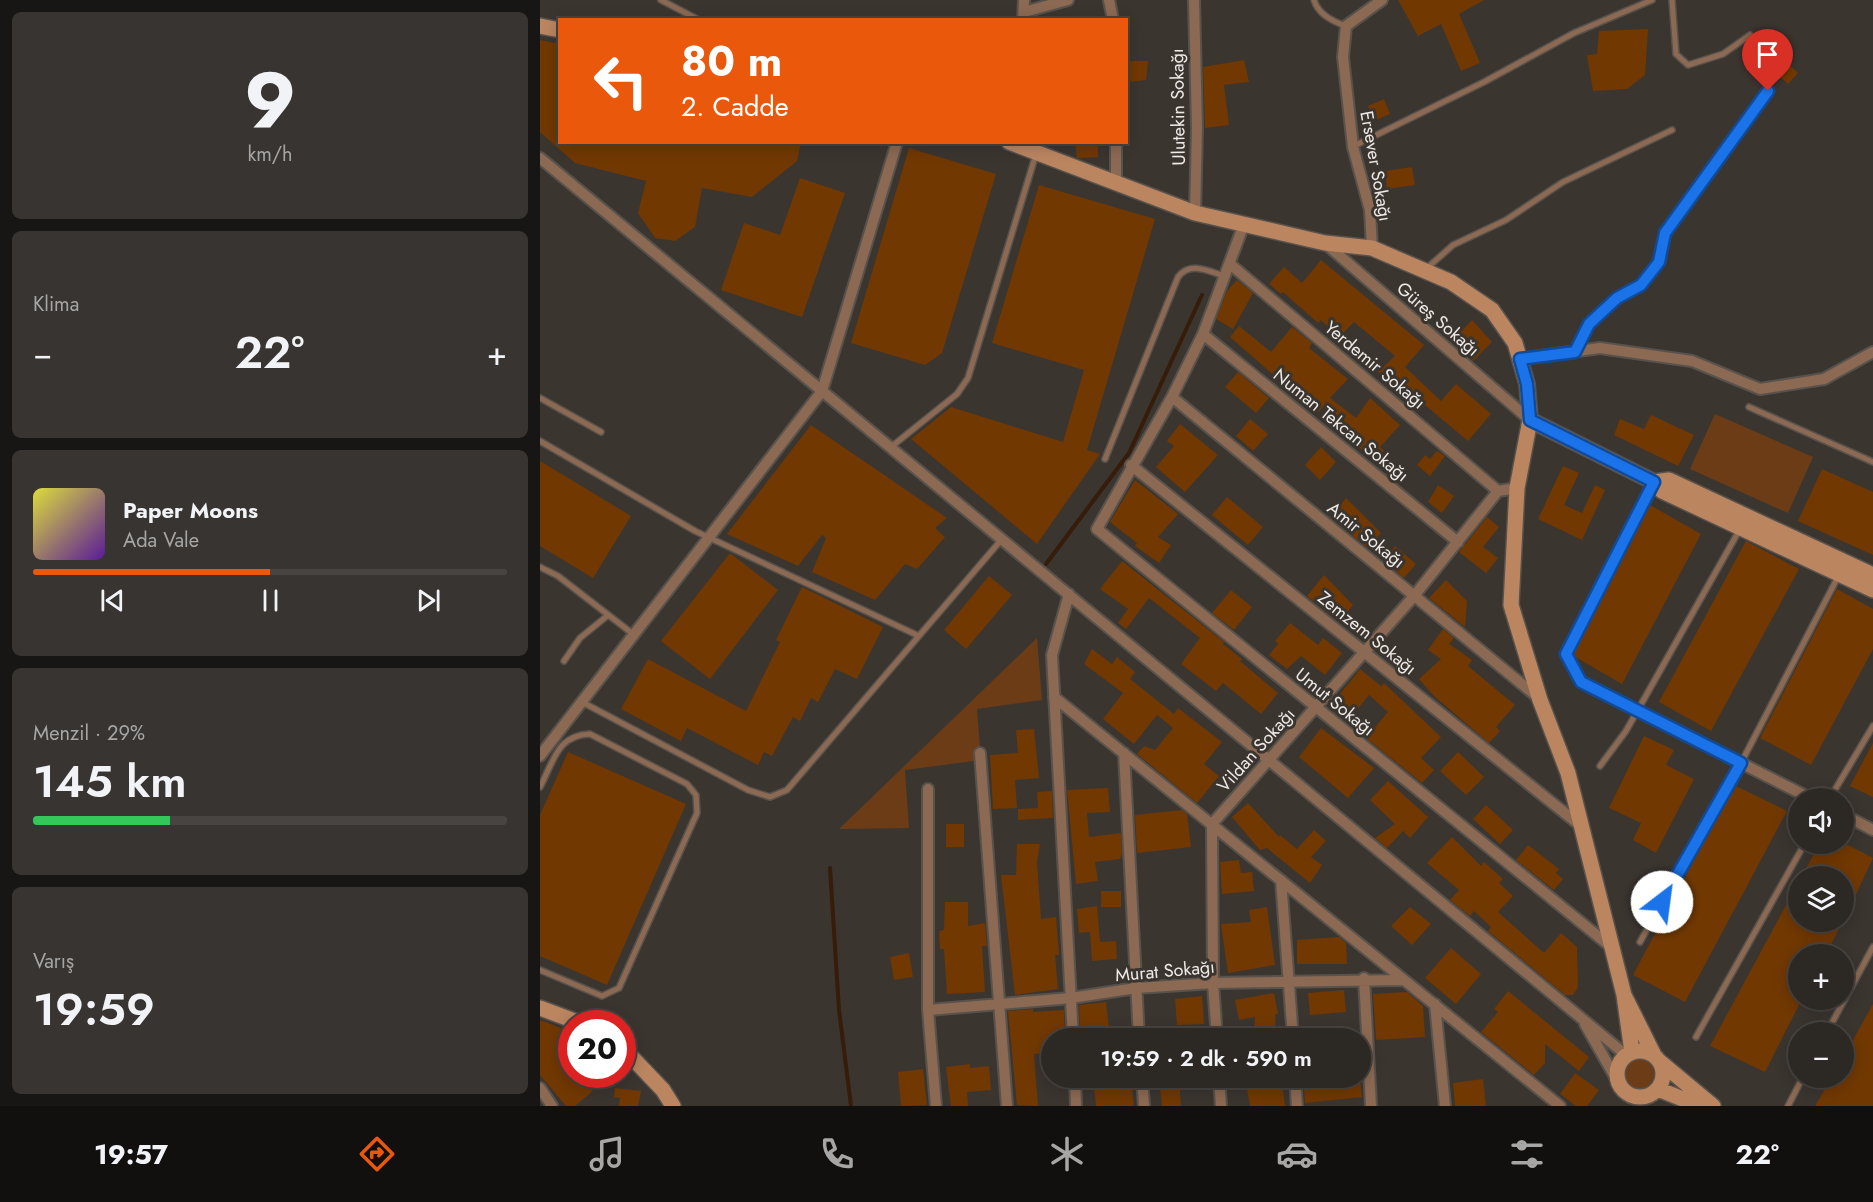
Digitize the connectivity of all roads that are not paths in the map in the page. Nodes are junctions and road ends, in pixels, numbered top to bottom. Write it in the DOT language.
graph roads {
  1 [pos="661,0"];
  2 [pos="1024,0"];
  3 [pos="1068,0"];
  4 [pos="1110,0"];
  5 [pos="1194,0"];
  6 [pos="1314,0"];
  7 [pos="1382,0"];
  8 [pos="1672,0"];
  9 [pos="1650,1"];
  10 [pos="1023,16"];
  11 [pos="695,18"];
  12 [pos="1113,18"];
  13 [pos="540,26"];
  14 [pos="1346,26"];
  15 [pos="558,30"];
  16 [pos="1750,35"];
  17 [pos="1768,91"];
  18 [pos="1672,130"];
  19 [pos="896,144"];
  20 [pos="1015,144"];
  21 [pos="1116,144"];
  22 [pos="1353,147"];
  23 [pos="1036,153"];
  24 [pos="540,158"];
  25 [pos="1116,184"];
  26 [pos="1195,213"];
  27 [pos="1244,224"];
  28 [pos="1325,243"];
  29 [pos="1372,248"];
  30 [pos="1230,264"];
  31 [pos="1426,270"];
  32 [pos="1225,277"];
  33 [pos="1203,334"];
  34 [pos="1575,352"];
  35 [pos="1873,352"];
  36 [pos="1520,359"];
  37 [pos="822,390"];
  38 [pos="1172,397"];
  39 [pos="540,398"];
  40 [pos="1749,407"];
  41 [pos="1530,420"];
  42 [pos="601,432"];
  43 [pos="540,441"];
  44 [pos="891,447"];
  45 [pos="1105,459"];
  46 [pos="1873,462"];
  47 [pos="1131,465"];
  48 [pos="1654,482"];
  49 [pos="1517,488"];
  50 [pos="1498,492"];
  51 [pos="1743,523"];
  52 [pos="710,537"];
  53 [pos="1002,539"];
  54 [pos="1458,542"];
  55 [pos="540,567"];
  56 [pos="1842,569"];
  57 [pos="1873,575"];
  58 [pos="1873,590"];
  59 [pos="1069,594"];
  60 [pos="1414,596"];
  61 [pos="607,616"];
  62 [pos="634,635"];
  63 [pos="919,636"];
  64 [pos="1365,653"];
  65 [pos="564,662"];
  66 [pos="1054,697"];
  67 [pos="1540,699"];
  68 [pos="582,702"];
  69 [pos="1316,708"];
  70 [pos="1636,711"];
  71 [pos="1873,726"];
  72 [pos="980,753"];
  73 [pos="1124,753"];
  74 [pos="540,756"];
  75 [pos="1270,760"];
  76 [pos="1741,763"];
  77 [pos="1600,766"];
  78 [pos="540,787"];
  79 [pos="1790,788"];
  80 [pos="1836,788"];
  81 [pos="928,789"];
  82 [pos="1854,820"];
  83 [pos="1212,824"];
  84 [pos="1581,826"];
  85 [pos="1873,830"];
  86 [pos="1799,854"];
  87 [pos="1281,880"];
  88 [pos="1640,942"];
  89 [pos="1610,946"];
  90 [pos="1873,947"];
  91 [pos="540,970"];
  92 [pos="1364,978"];
  93 [pos="1405,980"];
  94 [pos="1289,982"];
  95 [pos="1213,983"];
  96 [pos="1136,988"];
  97 [pos="1624,995"];
  98 [pos="1071,998"];
  99 [pos="997,1003"];
  100 [pos="1435,1004"];
  101 [pos="540,1008"];
  102 [pos="928,1010"];
  103 [pos="558,1015"];
  104 [pos="1580,1016"];
  105 [pos="1832,1022"];
  106 [pos="1072,1028"];
  107 [pos="1138,1028"];
  108 [pos="1216,1028"];
  109 [pos="1292,1028"];
  110 [pos="1696,1037"];
  111 [pos="1629,1053"];
  112 [pos="1656,1058"];
  113 [pos="636,1062"];
  114 [pos="1619,1085"];
  115 [pos="540,1088"];
  116 [pos="1075,1088"];
  117 [pos="1143,1088"];
  118 [pos="1220,1088"];
  119 [pos="1296,1088"];
  120 [pos="1797,1088"];
  121 [pos="1653,1096"];
  122 [pos="552,1106"];
  123 [pos="673,1106"];
  124 [pos="936,1106"];
  125 [pos="1007,1106"];
  126 [pos="1076,1106"];
  127 [pos="1144,1106"];
  128 [pos="1221,1106"];
  129 [pos="1297,1106"];
  130 [pos="1371,1106"];
  131 [pos="1445,1106"];
  132 [pos="1560,1106"];
  133 [pos="1627,1106"];
  134 [pos="1700,1106"];
  135 [pos="1713,1106"];
  136 [pos="1788,1106"];
  1 -- 11 [label="lane"];
  2 -- 10 [label="street"];
  3 -- 10 [label="street"];
  4 -- 12 [label="street"];
  5 -- 26 [label="street, Ulutekin Sokağı"];
  6 -- 14 [label="lane"];
  7 -- 14 [label="street"];
  8 -- 16 [label="lane"];
  9 -- 22 [label="lane"];
  13 -- 15 [label="street"];
  14 -- 22 [label="street, Ersever Sokağı"];
  17 -- 34 [label="lane"];
  18 -- 31 [label="lane"];
  19 -- 37 [label="street"];
  20 -- 23 [label="street"];
  21 -- 25 [label="street"];
  22 -- 29 [label="street, Ersever Sokağı"];
  23 -- 25 [label="street"];
  23 -- 44 [label="lane"];
  24 -- 37 [label="street"];
  25 -- 26 [label="street"];
  26 -- 27 [label="street"];
  27 -- 28 [label="street"];
  27 -- 30 [label="street"];
  28 -- 29 [label="street"];
  28 -- 41 [label="street, Güreş Sokağı"];
  29 -- 31 [label="street"];
  30 -- 32 [label="street"];
  30 -- 50 [label="street, Yerdemir Sokağı"];
  31 -- 36 [label="street"];
  32 -- 33 [label="street"];
  32 -- 45 [label="lane"];
  33 -- 38 [label="street"];
  33 -- 54 [label="street, Numan Tekcan Sokağı"];
  34 -- 35 [label="street"];
  34 -- 36 [label="street"];
  36 -- 41 [label="street"];
  37 -- 44 [label="street"];
  37 -- 52 [label="street"];
  38 -- 47 [label="street"];
  38 -- 60 [label="street, Amir Sokağı"];
  39 -- 42 [label="lane"];
  40 -- 46 [label="lane"];
  41 -- 48 [label="street"];
  41 -- 49 [label="street"];
  43 -- 52 [label="lane"];
  44 -- 53 [label="street"];
  47 -- 64 [label="street, Zemzem Sokağı"];
  47 -- 69 [label="street, Umut Sokağı"];
  48 -- 51 [label="street"];
  48 -- 70 [label="street"];
  49 -- 50 [label="street"];
  49 -- 67 [label="street"];
  50 -- 54 [label="street, Vildan Sokağı"];
  51 -- 56 [label="street"];
  51 -- 70 [label="lane"];
  52 -- 62 [label="street"];
  52 -- 63 [label="lane"];
  53 -- 59 [label="street"];
  53 -- 63 [label="lane"];
  54 -- 60 [label="street, Vildan Sokağı"];
  55 -- 61 [label="lane"];
  56 -- 57 [label="street"];
  56 -- 58 [label="street"];
  56 -- 76 [label="lane"];
  59 -- 66 [label="street"];
  59 -- 75 [label="street"];
  60 -- 64 [label="street, Vildan Sokağı"];
  60 -- 67 [label="street, Amir Sokağı"];
  61 -- 62 [label="lane"];
  61 -- 65 [label="lane"];
  62 -- 68 [label="street"];
  63 -- 68 [label="lane"];
  64 -- 69 [label="street, Vildan Sokağı"];
  64 -- 84 [label="street, Zemzem Sokağı"];
  66 -- 73 [label="street"];
  66 -- 98 [label="street"];
  67 -- 84 [label="street"];
  68 -- 74 [label="street"];
  69 -- 75 [label="street, Vildan Sokağı"];
  69 -- 89 [label="street, Umut Sokağı"];
  70 -- 76 [label="street"];
  70 -- 77 [label="lane"];
  71 -- 80 [label="lane"];
  72 -- 99 [label="street"];
  73 -- 83 [label="street"];
  73 -- 96 [label="street"];
  75 -- 83 [label="street, Vildan Sokağı"];
  75 -- 104 [label="street"];
  76 -- 79 [label="street"];
  76 -- 88 [label="lane"];
  78 -- 91 [label="lane"];
  81 -- 102 [label="street"];
  82 -- 85 [label="street"];
  83 -- 87 [label="street"];
  83 -- 95 [label="street"];
  84 -- 89 [label="street"];
  86 -- 110 [label="lane"];
  87 -- 93 [label="street"];
  87 -- 94 [label="street"];
  89 -- 97 [label="street"];
  90 -- 105 [label="lane"];
  92 -- 93 [label="street, Murat Sokağı"];
  92 -- 94 [label="street, Murat Sokağı"];
  92 -- 130 [label="street"];
  93 -- 100 [label="street"];
  94 -- 95 [label="street, Murat Sokağı"];
  94 -- 109 [label="street"];
  95 -- 96 [label="street, Murat Sokağı"];
  95 -- 108 [label="street"];
  96 -- 98 [label="street, Murat Sokağı"];
  96 -- 107 [label="street"];
  97 -- 111 [label="street"];
  97 -- 112 [label="street"];
  98 -- 99 [label="street, Murat Sokağı"];
  98 -- 106 [label="street"];
  99 -- 102 [label="street, Murat Sokağı"];
  99 -- 125 [label="street"];
  100 -- 131 [label="street"];
  100 -- 132 [label="street"];
  101 -- 103 [label="street"];
  102 -- 124 [label="street"];
  104 -- 111 [label="street"];
  104 -- 114 [label="street"];
  111 -- 112 [label="street"];
  111 -- 114 [label="street"];
  112 -- 121 [label="street"];
  112 -- 135 [label="street"];
  113 -- 123 [label="street"];
  114 -- 121 [label="street"];
  114 -- 133 [label="street"];
  115 -- 122 [label="street"];
  116 -- 126 [label="street"];
  117 -- 127 [label="street"];
  118 -- 128 [label="street"];
  119 -- 129 [label="street"];
  120 -- 136 [label="lane"];
  121 -- 134 [label="street"];
}
